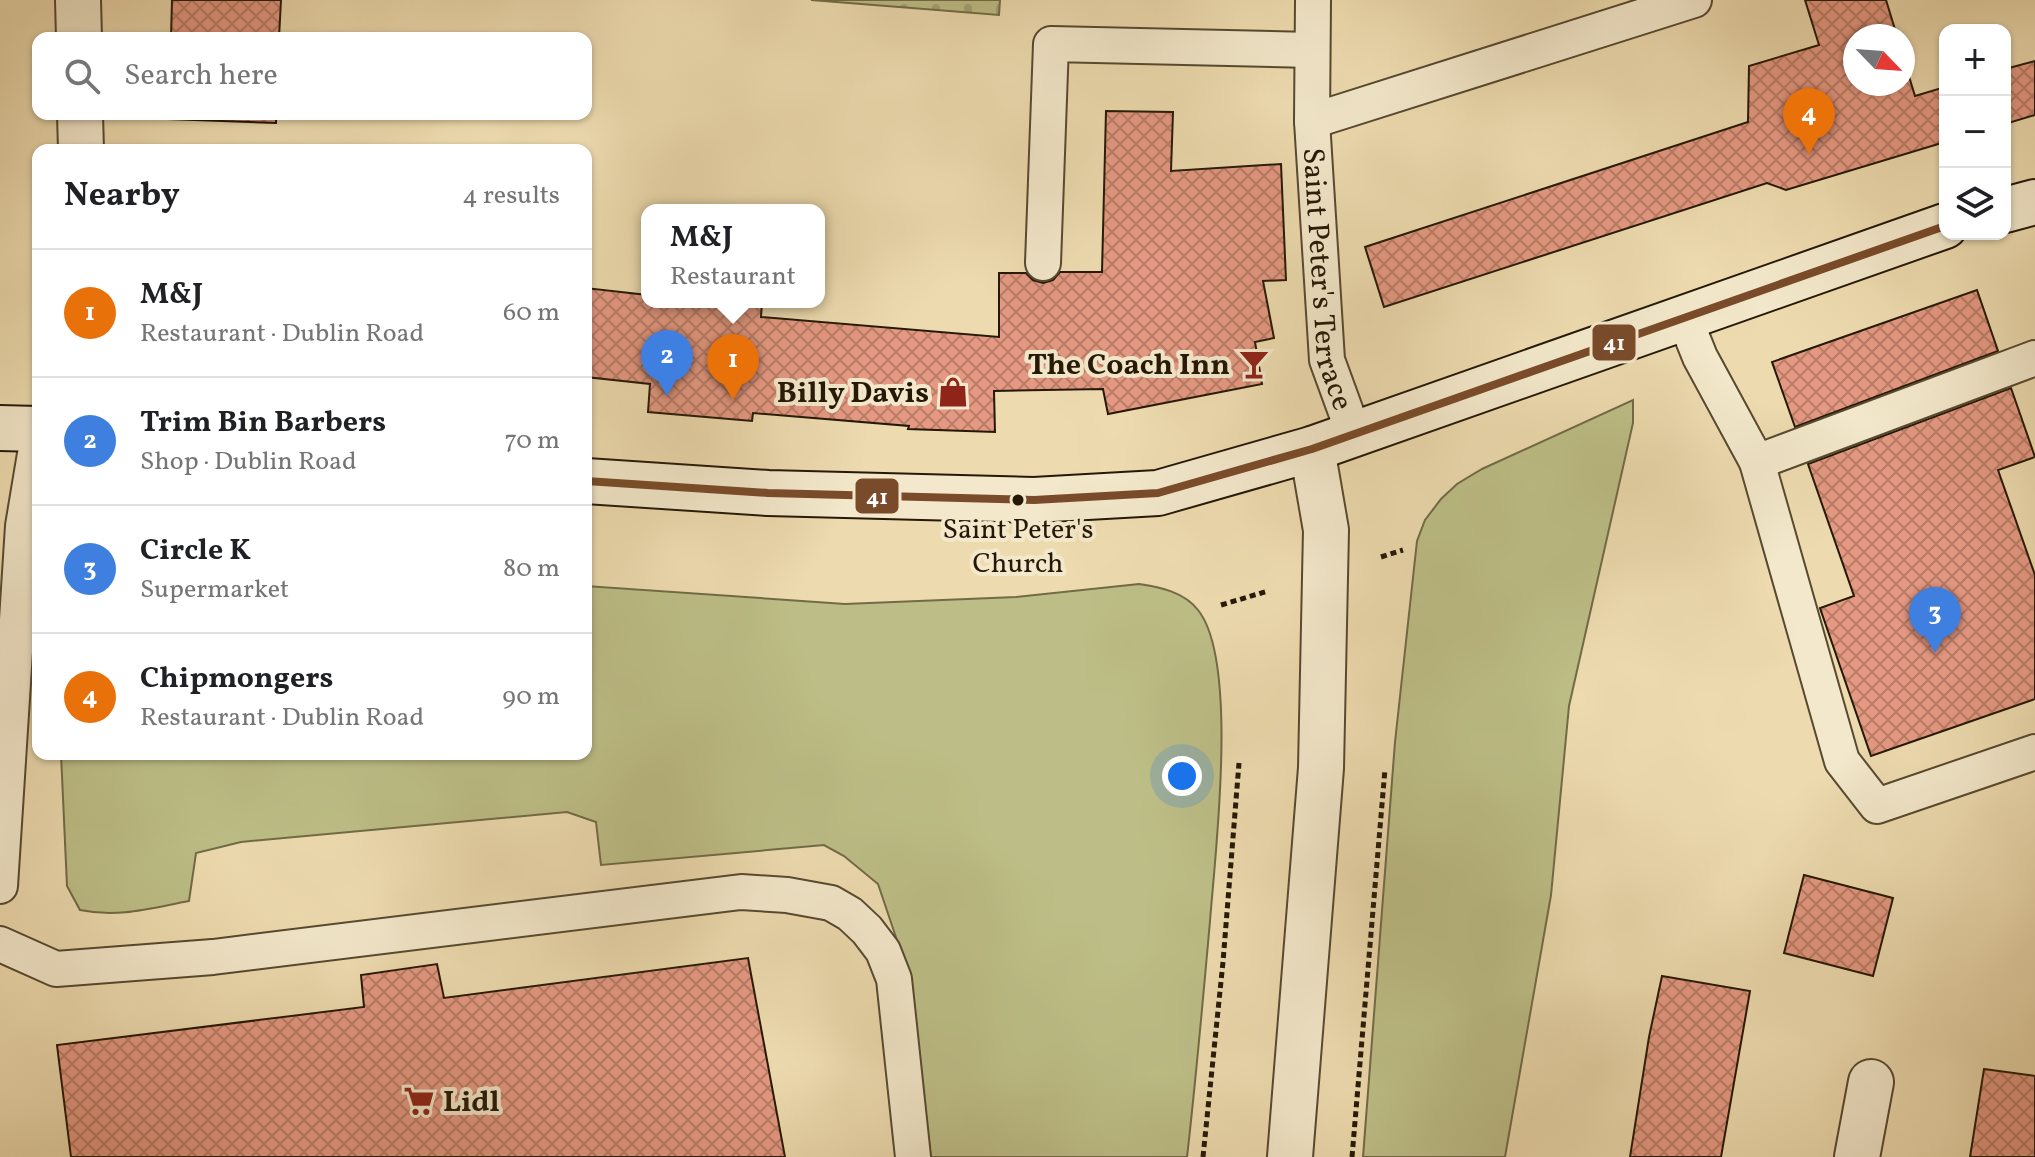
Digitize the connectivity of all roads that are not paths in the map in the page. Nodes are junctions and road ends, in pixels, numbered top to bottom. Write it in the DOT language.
graph roads {
  1 [pos="78,0"];
  2 [pos="1313,0"];
  3 [pos="1694,0"];
  4 [pos="79,32"];
  5 [pos="1312,50"];
  6 [pos="80,120"];
  7 [pos="1312,121"];
  8 [pos="81,144"];
  9 [pos="2035,202"];
  10 [pos="2011,208"];
  11 [pos="1939,228"];
  12 [pos="1043,263"];
  13 [pos="1684,317"];
  14 [pos="2035,358"];
  15 [pos="0,428"];
  16 [pos="32,429"];
  17 [pos="1354,434"];
  18 [pos="1312,449"];
  19 [pos="1757,462"];
  20 [pos="32,472"];
  21 [pos="592,481"];
  22 [pos="2035,752"];
  23 [pos="0,886"];
  24 [pos="0,944"];
  25 [pos="1871,1082"];
  26 [pos="913,1157"];
  27 [pos="1290,1157"];
  28 [pos="1857,1157"];
  1 -- 4 [label="main road"];
  2 -- 5 [label="lane, Saint Peter's Terrace"];
  3 -- 7 [label="lane, Saint Peter's Terrace"];
  5 -- 7 [label="lane, Saint Peter's Terrace"];
  5 -- 12 [label="lane"];
  6 -- 8 [label="main road"];
  7 -- 17 [label="lane, Saint Peter's Terrace"];
  9 -- 10 [label="main road"];
  11 -- 13 [label="main road"];
  13 -- 17 [label="main road"];
  13 -- 19 [label="lane"];
  14 -- 19 [label="lane"];
  15 -- 16 [label="main road"];
  17 -- 18 [label="main road"];
  18 -- 21 [label="main road"];
  18 -- 27 [label="main road"];
  19 -- 22 [label="lane"];
  20 -- 23 [label="lane"];
  24 -- 26 [label="lane"];
  25 -- 28 [label="main road"];
}
